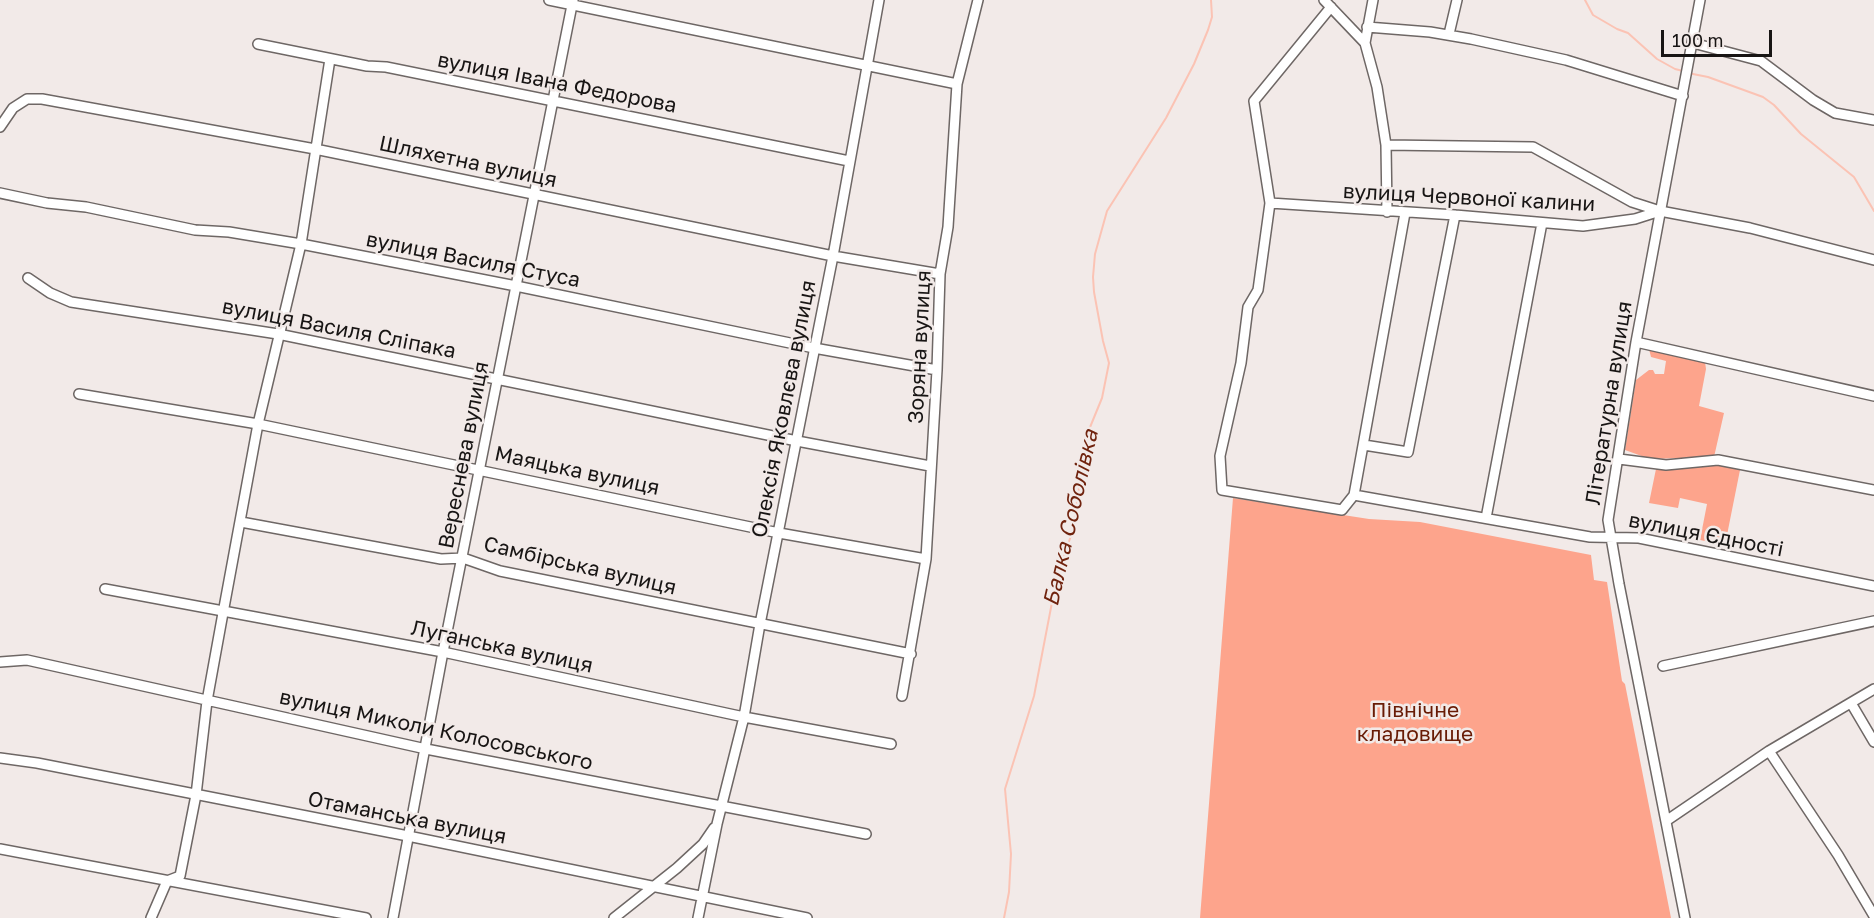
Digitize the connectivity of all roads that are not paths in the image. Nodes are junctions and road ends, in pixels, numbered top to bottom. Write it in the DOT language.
graph roads {
  1 [pos="549,0"];
  2 [pos="879,0"];
  3 [pos="978,0"];
  4 [pos="1373,0"];
  5 [pos="1457,0"];
  6 [pos="1700,0"];
  7 [pos="572,2"];
  8 [pos="1328,4"];
  9 [pos="1367,27"];
  10 [pos="1449,34"];
  11 [pos="1365,43"];
  12 [pos="1693,43"];
  13 [pos="258,44"];
  14 [pos="330,59"];
  15 [pos="867,65"];
  16 [pos="957,84"];
  17 [pos="1683,96"];
  18 [pos="553,100"];
  19 [pos="1874,120"];
  20 [pos="0,128"];
  21 [pos="1386,145"];
  22 [pos="315,149"];
  23 [pos="849,161"];
  24 [pos="0,193"];
  25 [pos="534,195"];
  26 [pos="1270,203"];
  27 [pos="1660,211"];
  28 [pos="1387,212"];
  29 [pos="1405,213"];
  30 [pos="1455,215"];
  31 [pos="1542,223"];
  32 [pos="301,244"];
  33 [pos="833,256"];
  34 [pos="1874,260"];
  35 [pos="940,274"];
  36 [pos="28,278"];
  37 [pos="516,286"];
  38 [pos="278,334"];
  39 [pos="1636,342"];
  40 [pos="814,348"];
  41 [pos="937,370"];
  42 [pos="498,378"];
  43 [pos="79,394"];
  44 [pos="1874,396"];
  45 [pos="258,424"];
  46 [pos="796,441"];
  47 [pos="1364,444"];
  48 [pos="1619,459"];
  49 [pos="930,466"];
  50 [pos="480,469"];
  51 [pos="1874,490"];
  52 [pos="1354,495"];
  53 [pos="1486,518"];
  54 [pos="241,522"];
  55 [pos="778,533"];
  56 [pos="1610,536"];
  57 [pos="463,558"];
  58 [pos="926,559"];
  59 [pos="1874,586"];
  60 [pos="105,589"];
  61 [pos="223,613"];
  62 [pos="1874,621"];
  63 [pos="760,624"];
  64 [pos="444,652"];
  65 [pos="911,654"];
  66 [pos="0,662"];
  67 [pos="1663,666"];
  68 [pos="1874,689"];
  69 [pos="902,696"];
  70 [pos="207,701"];
  71 [pos="1851,704"];
  72 [pos="744,717"];
  73 [pos="1874,742"];
  74 [pos="891,744"];
  75 [pos="426,749"];
  76 [pos="1769,751"];
  77 [pos="0,758"];
  78 [pos="196,795"];
  79 [pos="722,805"];
  80 [pos="1666,821"];
  81 [pos="717,824"];
  82 [pos="866,834"];
  83 [pos="408,836"];
  84 [pos="0,849"];
  85 [pos="167,881"];
  86 [pos="654,886"];
  87 [pos="701,898"];
  88 [pos="1874,916"];
  89 [pos="151,918"];
  90 [pos="366,918"];
  91 [pos="393,918"];
  92 [pos="614,918"];
  93 [pos="698,918"];
  94 [pos="807,918"];
  95 [pos="1685,918"];
  1 -- 7 [label="street"];
  2 -- 15 [label="street, Олексія Яковлєва вулиця"];
  3 -- 16 [label="street, Зоряна вулиця"];
  4 -- 9 [label="street"];
  5 -- 10 [label="street"];
  6 -- 12 [label="street, Літературна вулиця"];
  7 -- 15 [label="street"];
  7 -- 18 [label="street, Вереснева вулиця"];
  8 -- 11 [label="street"];
  8 -- 26 [label="street"];
  9 -- 10 [label="street"];
  9 -- 11 [label="street"];
  10 -- 17 [label="street"];
  11 -- 21 [label="street"];
  12 -- 17 [label="street, Літературна вулиця"];
  12 -- 19 [label="street"];
  13 -- 14 [label="street, вулиця Івана Федорова"];
  14 -- 18 [label="street, вулиця Івана Федорова"];
  14 -- 22 [label="street"];
  15 -- 16 [label="street"];
  15 -- 23 [label="street, Олексія Яковлєва вулиця"];
  16 -- 35 [label="street, Зоряна вулиця"];
  17 -- 27 [label="street, Літературна вулиця"];
  18 -- 23 [label="street, вулиця Івана Федорова"];
  18 -- 25 [label="street, Вереснева вулиця"];
  20 -- 22 [label="street, Шляхетна вулиця"];
  21 -- 27 [label="street"];
  21 -- 28 [label="street"];
  22 -- 25 [label="street, Шляхетна вулиця"];
  22 -- 32 [label="street"];
  23 -- 33 [label="street, Олексія Яковлєва вулиця"];
  24 -- 32 [label="street, вулиця Василя Стуса"];
  25 -- 33 [label="street, Шляхетна вулиця"];
  25 -- 37 [label="street, Вереснева вулиця"];
  26 -- 28 [label="street, вулиця Червоної калини"];
  26 -- 52 [label="street"];
  27 -- 31 [label="street, вулиця Червоної калини"];
  27 -- 34 [label="street, вулиця Червоної калини"];
  27 -- 39 [label="street, Літературна вулиця"];
  28 -- 29 [label="street, вулиця Червоної калини"];
  29 -- 30 [label="street, вулиця Червоної калини"];
  29 -- 47 [label="street"];
  30 -- 31 [label="street, вулиця Червоної калини"];
  30 -- 47 [label="street"];
  31 -- 53 [label="street"];
  32 -- 37 [label="street, вулиця Василя Стуса"];
  32 -- 38 [label="street"];
  33 -- 35 [label="street, Шляхетна вулиця"];
  33 -- 40 [label="street, Олексія Яковлєва вулиця"];
  35 -- 41 [label="street, Зоряна вулиця"];
  36 -- 38 [label="street, вулиця Василя Сліпака"];
  37 -- 40 [label="street, вулиця Василя Стуса"];
  37 -- 42 [label="street, Вереснева вулиця"];
  38 -- 42 [label="street, вулиця Василя Сліпака"];
  38 -- 45 [label="street"];
  39 -- 44 [label="street"];
  39 -- 48 [label="street, Літературна вулиця"];
  40 -- 41 [label="street, вулиця Василя Стуса"];
  40 -- 46 [label="street, Олексія Яковлєва вулиця"];
  41 -- 49 [label="street, Зоряна вулиця"];
  42 -- 46 [label="street, вулиця Василя Сліпака"];
  42 -- 50 [label="street, Вереснева вулиця"];
  43 -- 45 [label="street, Маяцька вулиця"];
  45 -- 50 [label="street, Маяцька вулиця"];
  45 -- 54 [label="street"];
  46 -- 49 [label="street, вулиця Василя Сліпака"];
  46 -- 55 [label="street, Олексія Яковлєва вулиця"];
  47 -- 52 [label="street"];
  48 -- 51 [label="street"];
  48 -- 56 [label="street, Літературна вулиця"];
  49 -- 58 [label="street, Зоряна вулиця"];
  50 -- 55 [label="street, Маяцька вулиця"];
  50 -- 57 [label="street, Вереснева вулиця"];
  52 -- 53 [label="street, вулиця Єдності"];
  53 -- 56 [label="street, вулиця Єдності"];
  54 -- 57 [label="street, Самбірська вулиця"];
  54 -- 61 [label="street"];
  55 -- 58 [label="street, Маяцька вулиця"];
  55 -- 63 [label="street, Олексія Яковлєва вулиця"];
  56 -- 59 [label="street, вулиця Єдності"];
  56 -- 80 [label="street, Літературна вулиця"];
  57 -- 63 [label="street, Самбірська вулиця"];
  57 -- 64 [label="street, Вереснева вулиця"];
  58 -- 65 [label="street, Зоряна вулиця"];
  60 -- 61 [label="street, Луганська вулиця"];
  61 -- 64 [label="street, Луганська вулиця"];
  61 -- 70 [label="street"];
  62 -- 67 [label="street"];
  63 -- 65 [label="street, Самбірська вулиця"];
  63 -- 72 [label="street, Олексія Яковлєва вулиця"];
  64 -- 72 [label="street, Луганська вулиця"];
  64 -- 75 [label="street, Вереснева вулиця"];
  65 -- 69 [label="street, Зоряна вулиця"];
  66 -- 70 [label="street, вулиця Миколи Колосовського"];
  68 -- 71 [label="street"];
  70 -- 75 [label="street, вулиця Миколи Колосовського"];
  70 -- 78 [label="street"];
  71 -- 73 [label="street"];
  71 -- 76 [label="street"];
  72 -- 74 [label="street, Луганська вулиця"];
  72 -- 79 [label="street, Олексія Яковлєва вулиця"];
  75 -- 79 [label="street, вулиця Миколи Колосовського"];
  75 -- 83 [label="street, Вереснева вулиця"];
  76 -- 80 [label="street"];
  76 -- 88 [label="street"];
  77 -- 78 [label="street, Отаманська вулиця"];
  78 -- 83 [label="street, Отаманська вулиця"];
  78 -- 85 [label="street"];
  79 -- 81 [label="street, Олексія Яковлєва вулиця"];
  79 -- 82 [label="street, вулиця Миколи Колосовського"];
  80 -- 95 [label="street, Літературна вулиця"];
  81 -- 86 [label="street"];
  81 -- 87 [label="street, Олексія Яковлєва вулиця"];
  83 -- 86 [label="street, Отаманська вулиця"];
  83 -- 91 [label="street, Вереснева вулиця"];
  84 -- 85 [label="street"];
  85 -- 89 [label="street"];
  85 -- 90 [label="street"];
  86 -- 87 [label="street, Отаманська вулиця"];
  86 -- 92 [label="street"];
  87 -- 93 [label="street, Олексія Яковлєва вулиця"];
  87 -- 94 [label="street, Отаманська вулиця"];
}
